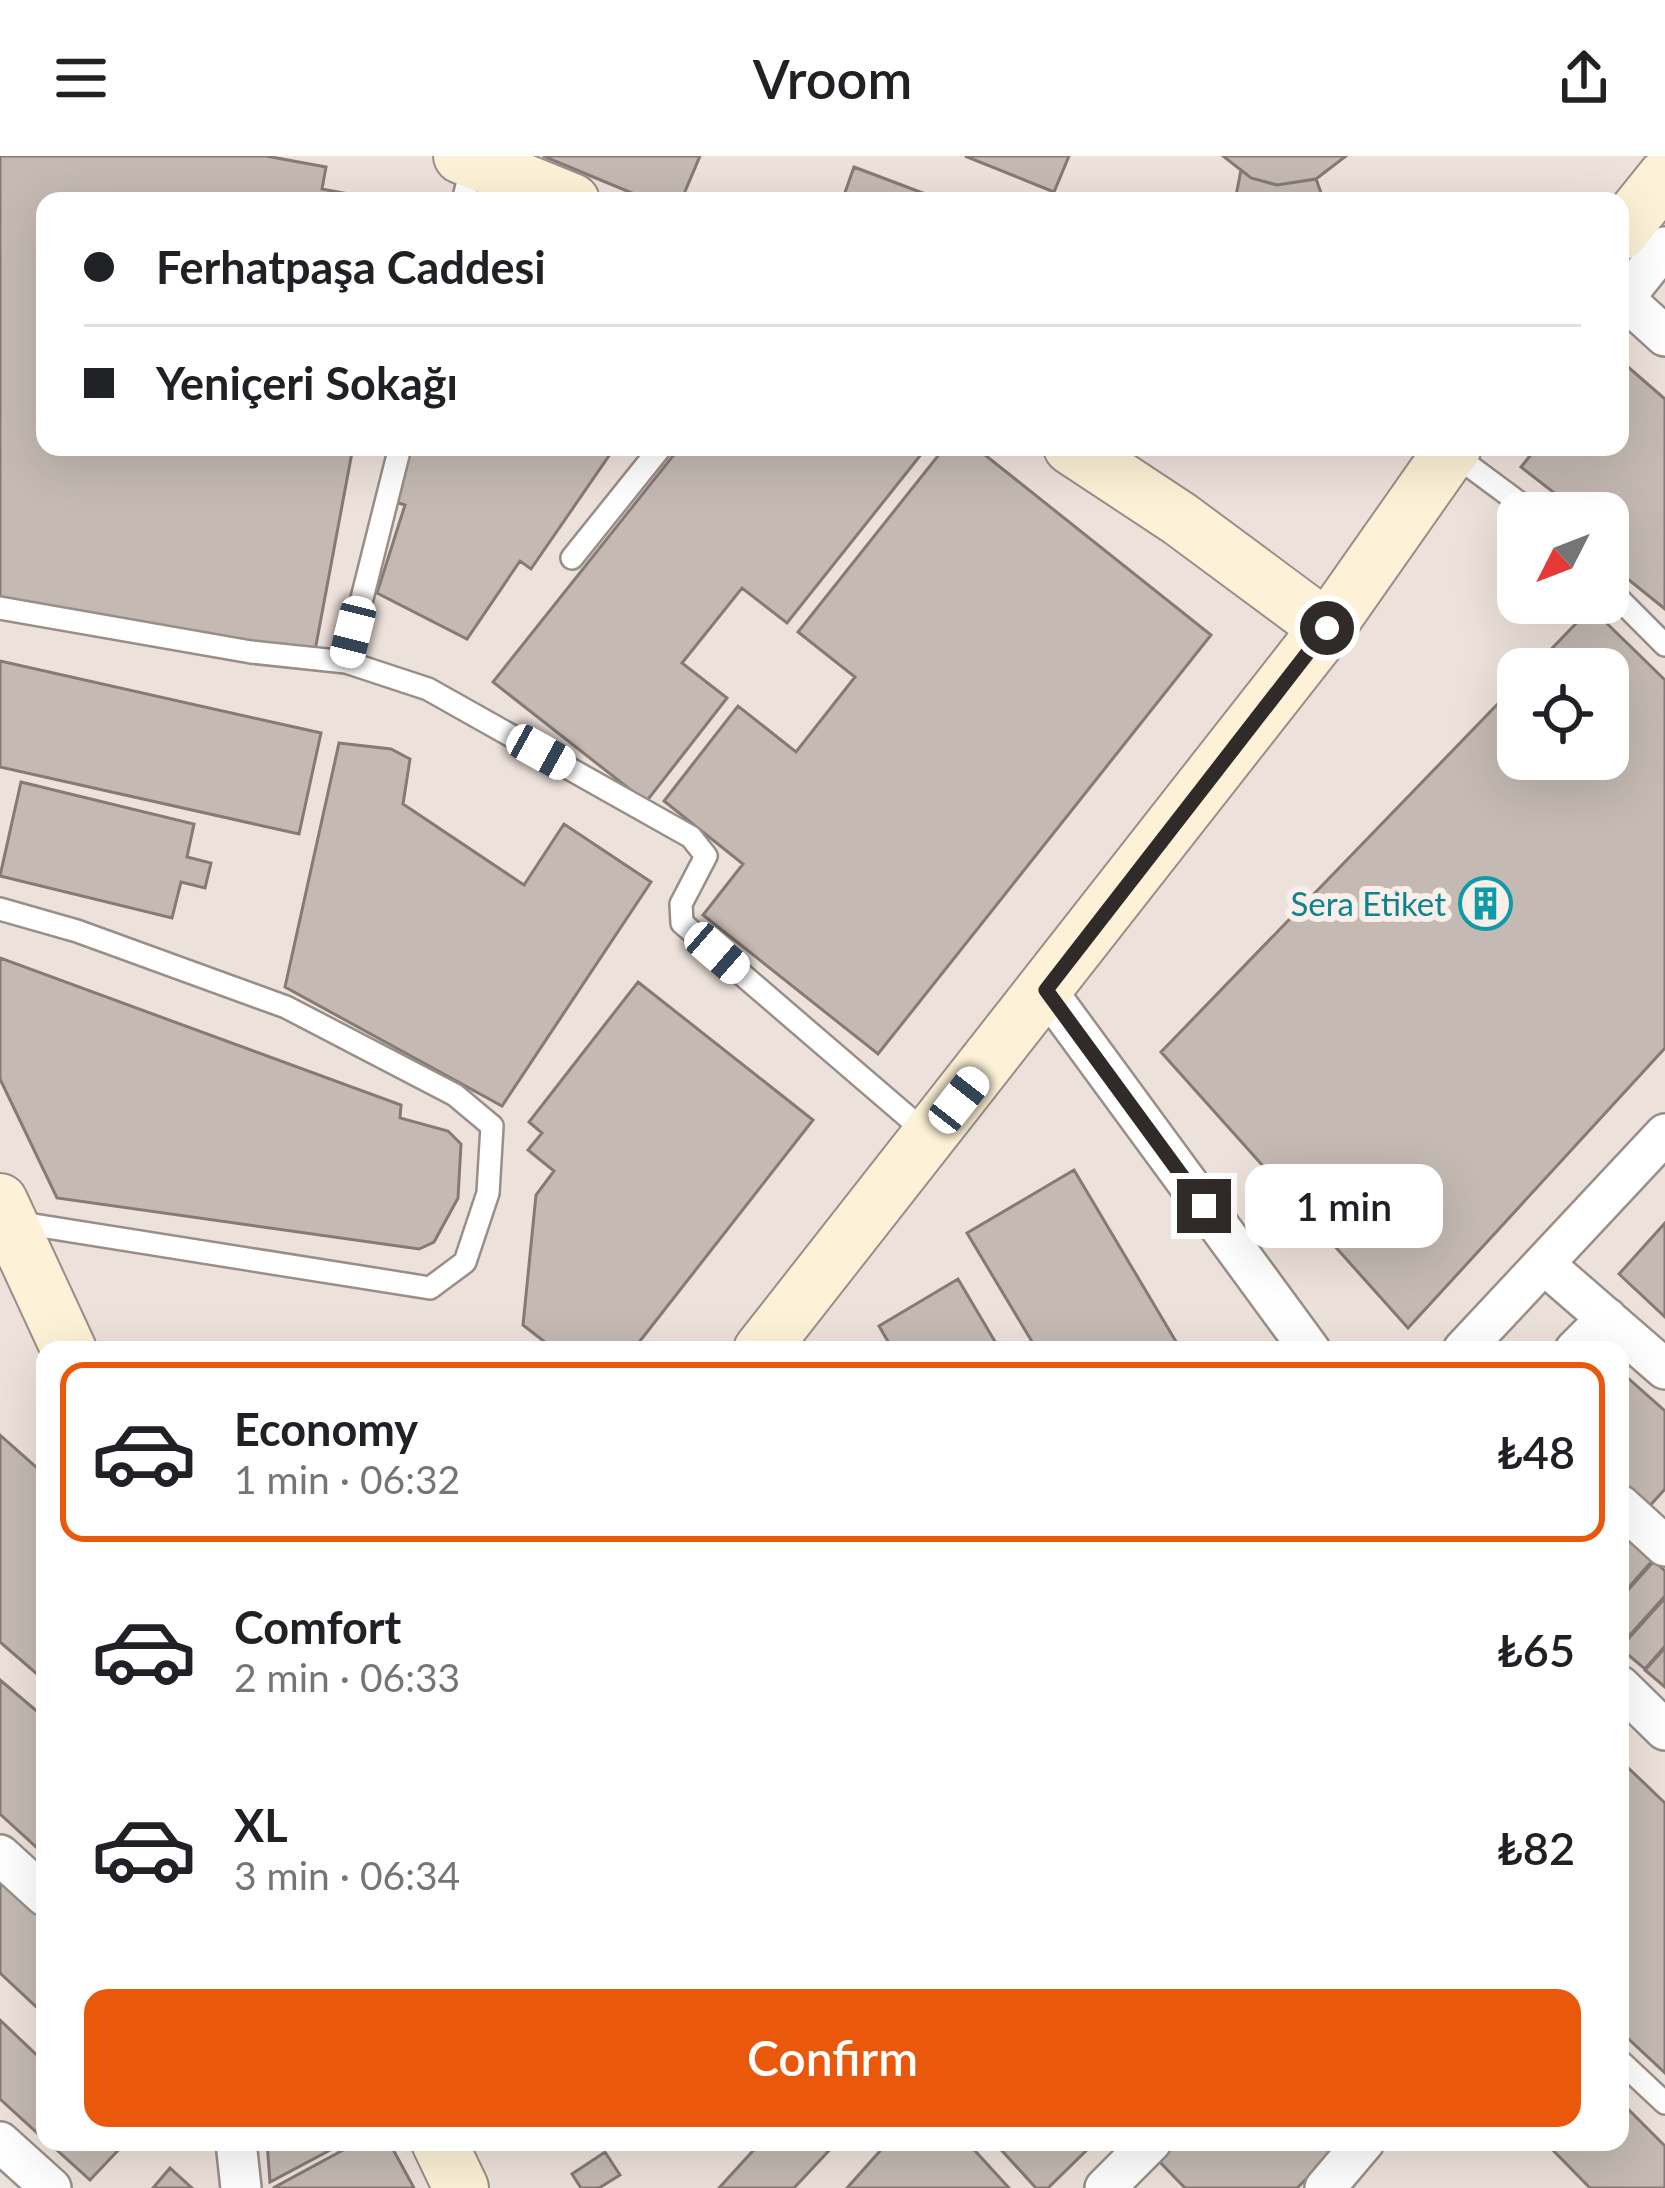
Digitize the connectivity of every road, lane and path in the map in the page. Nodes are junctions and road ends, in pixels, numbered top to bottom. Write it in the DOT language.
graph roads {
  1 [pos="466,173"];
  2 [pos="1665,177"];
  3 [pos="538,192"];
  4 [pos="1629,222"];
  5 [pos="1665,247"];
  6 [pos="1629,288"];
  7 [pos="1629,303"];
  8 [pos="1665,336"];
  9 [pos="398,456"];
  10 [pos="654,456"];
  11 [pos="1085,456"];
  12 [pos="1448,456"];
  13 [pos="1460,456"];
  14 [pos="1506,492"];
  15 [pos="572,558"];
  16 [pos="0,608"];
  17 [pos="1629,609"];
  18 [pos="1327,628"];
  19 [pos="1665,645"];
  20 [pos="346,662"];
  21 [pos="0,908"];
  22 [pos="1046,990"];
  23 [pos="1665,1133"];
  24 [pos="930,1136"];
  25 [pos="4,1211"];
  26 [pos="1545,1265"];
  27 [pos="1606,1318"];
  28 [pos="65,1341"];
  29 [pos="768,1341"];
  30 [pos="1303,1341"];
  31 [pos="1472,1341"];
  32 [pos="1584,1341"];
  33 [pos="1665,1369"];
  34 [pos="1629,1513"];
  35 [pos="1665,1546"];
  36 [pos="1629,1696"];
  37 [pos="1665,1730"];
  38 [pos="0,1855"];
  39 [pos="36,1888"];
  40 [pos="1629,2069"];
  41 [pos="1665,2103"];
  42 [pos="0,2142"];
  43 [pos="237,2151"];
  44 [pos="443,2151"];
  45 [pos="1142,2151"];
  46 [pos="1356,2151"];
  47 [pos="51,2188"];
  48 [pos="241,2188"];
  49 [pos="461,2188"];
  50 [pos="1105,2188"];
  51 [pos="1325,2188"];
  1 -- 3 [label="main road"];
  2 -- 4 [label="main road"];
  5 -- 6 [label="street"];
  7 -- 8 [label="street"];
  9 -- 20 [label="lane"];
  10 -- 15 [label="lane"];
  11 -- 18 [label="main road"];
  12 -- 18 [label="main road"];
  13 -- 14 [label="lane"];
  16 -- 20 [label="lane"];
  17 -- 19 [label="lane"];
  18 -- 22 [label="main road"];
  20 -- 24 [label="lane"];
  21 -- 25 [label="lane"];
  22 -- 24 [label="main road"];
  22 -- 30 [label="street"];
  23 -- 26 [label="street"];
  24 -- 29 [label="main road"];
  25 -- 28 [label="main road"];
  26 -- 27 [label="street"];
  26 -- 31 [label="street"];
  27 -- 32 [label="street"];
  27 -- 33 [label="street"];
  34 -- 35 [label="street"];
  36 -- 37 [label="street"];
  38 -- 39 [label="street"];
  40 -- 41 [label="lane"];
  42 -- 47 [label="street"];
  43 -- 48 [label="street"];
  44 -- 49 [label="main road"];
  45 -- 50 [label="street"];
  46 -- 51 [label="street"];
}
